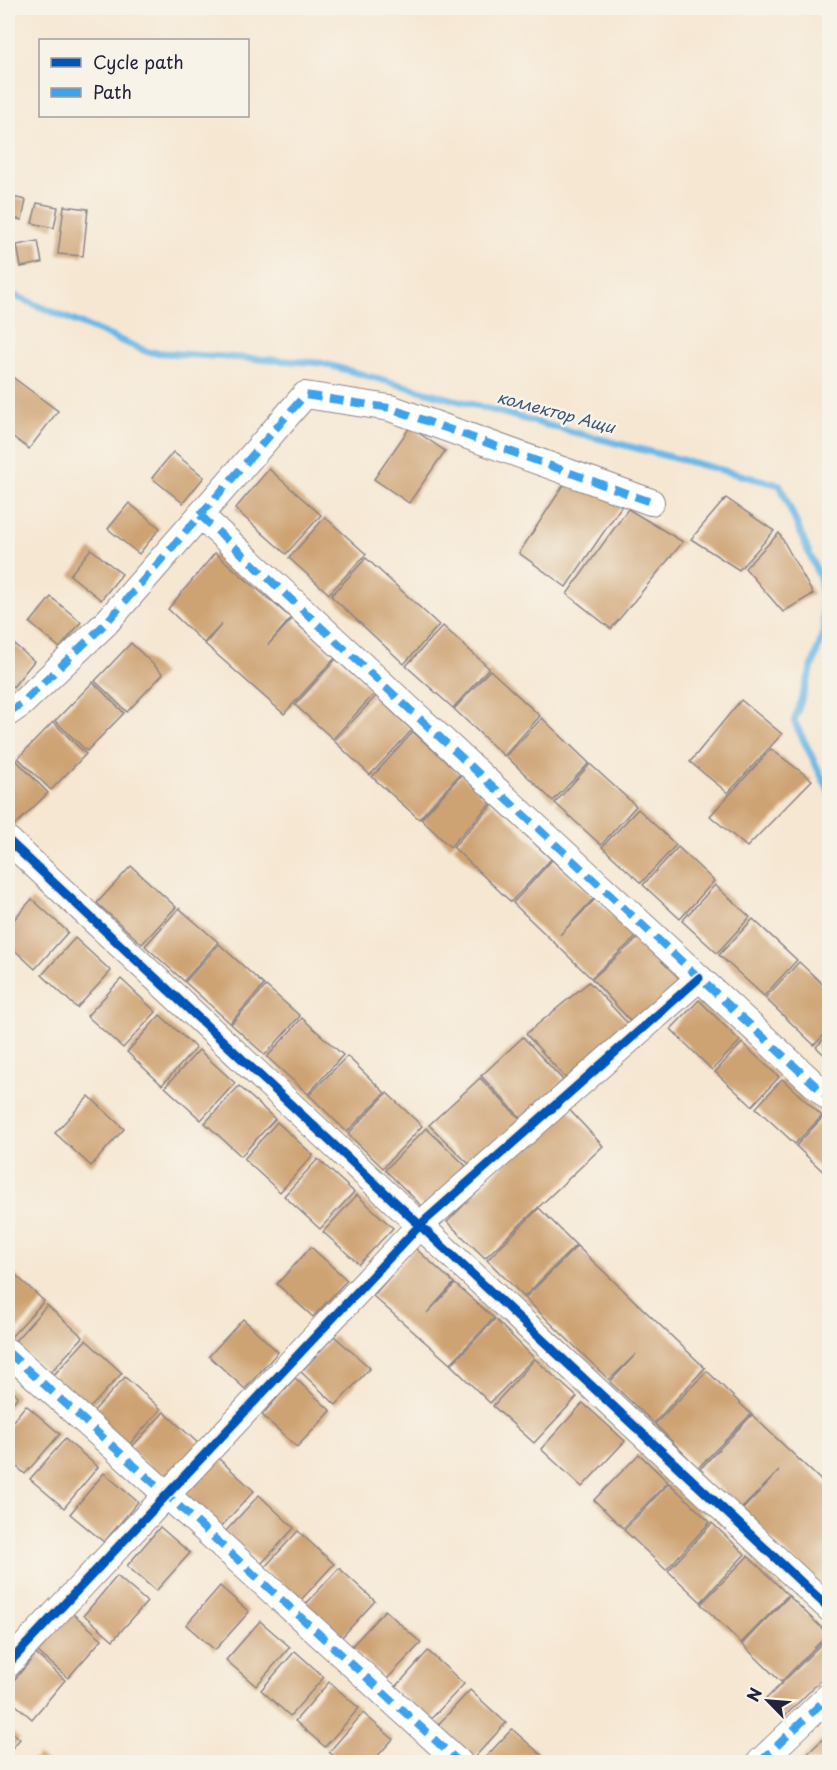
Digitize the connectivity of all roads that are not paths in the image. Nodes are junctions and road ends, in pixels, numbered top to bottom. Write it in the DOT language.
graph roads {
  1 [pos="651,502"];
  2 [pos="200,515"];
  3 [pos="8,712"];
  4 [pos="8,840"];
  5 [pos="699,978"];
  6 [pos="830,1099"];
  7 [pos="420,1225"];
  8 [pos="8,1352"];
  9 [pos="167,1495"];
  10 [pos="830,1609"];
  11 [pos="8,1664"];
  12 [pos="830,1695"];
  13 [pos="459,1762"];
  14 [pos="760,1762"];
  1 -- 2 [label="street"];
  2 -- 3 [label="street"];
  2 -- 5 [label="street"];
  4 -- 7 [label="street"];
  5 -- 6 [label="street"];
  5 -- 7 [label="street"];
  7 -- 9 [label="street"];
  7 -- 10 [label="street"];
  8 -- 9 [label="street"];
  9 -- 11 [label="street"];
  9 -- 13 [label="street"];
  12 -- 14 [label="street"];
}
